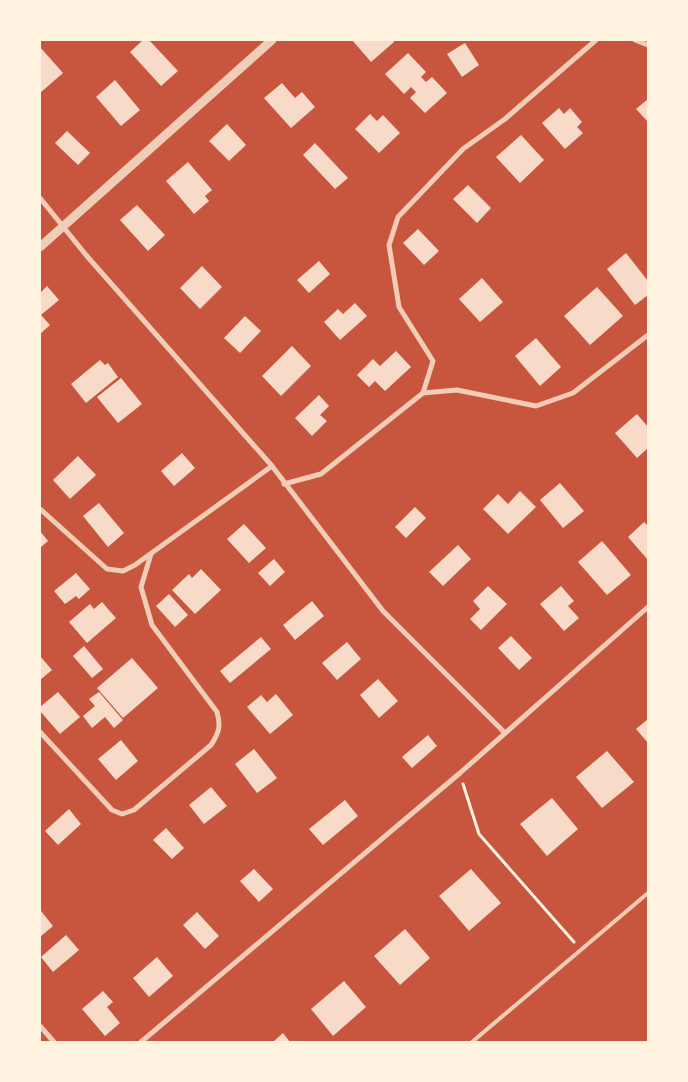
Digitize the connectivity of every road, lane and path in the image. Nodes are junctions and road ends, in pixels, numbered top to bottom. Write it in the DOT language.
graph roads {
  1 [pos="272,40"];
  2 [pos="596,40"];
  3 [pos="635,40"];
  4 [pos="648,45"];
  5 [pos="40,198"];
  6 [pos="63,227"];
  7 [pos="40,247"];
  8 [pos="648,334"];
  9 [pos="423,393"];
  10 [pos="272,466"];
  11 [pos="284,484"];
  12 [pos="40,509"];
  13 [pos="151,554"];
  14 [pos="648,607"];
  15 [pos="40,732"];
  16 [pos="504,732"];
  17 [pos="460,773"];
  18 [pos="648,893"];
  19 [pos="580,951"];
  20 [pos="40,1026"];
  21 [pos="54,1042"];
  22 [pos="141,1042"];
  23 [pos="472,1042"];
  1 -- 6 [label="street"];
  2 -- 9 [label="street"];
  3 -- 4 [label="street"];
  5 -- 6 [label="street"];
  6 -- 7 [label="street"];
  6 -- 10 [label="street"];
  8 -- 9 [label="street"];
  9 -- 11 [label="street"];
  10 -- 11 [label="street"];
  10 -- 13 [label="street"];
  11 -- 16 [label="street"];
  12 -- 13 [label="street"];
  13 -- 15 [label="street"];
  14 -- 16 [label="street"];
  16 -- 17 [label="street"];
  17 -- 19 [label="path"];
  17 -- 22 [label="street"];
  18 -- 19 [label="lane"];
  19 -- 23 [label="lane"];
  20 -- 21 [label="street"];
}
